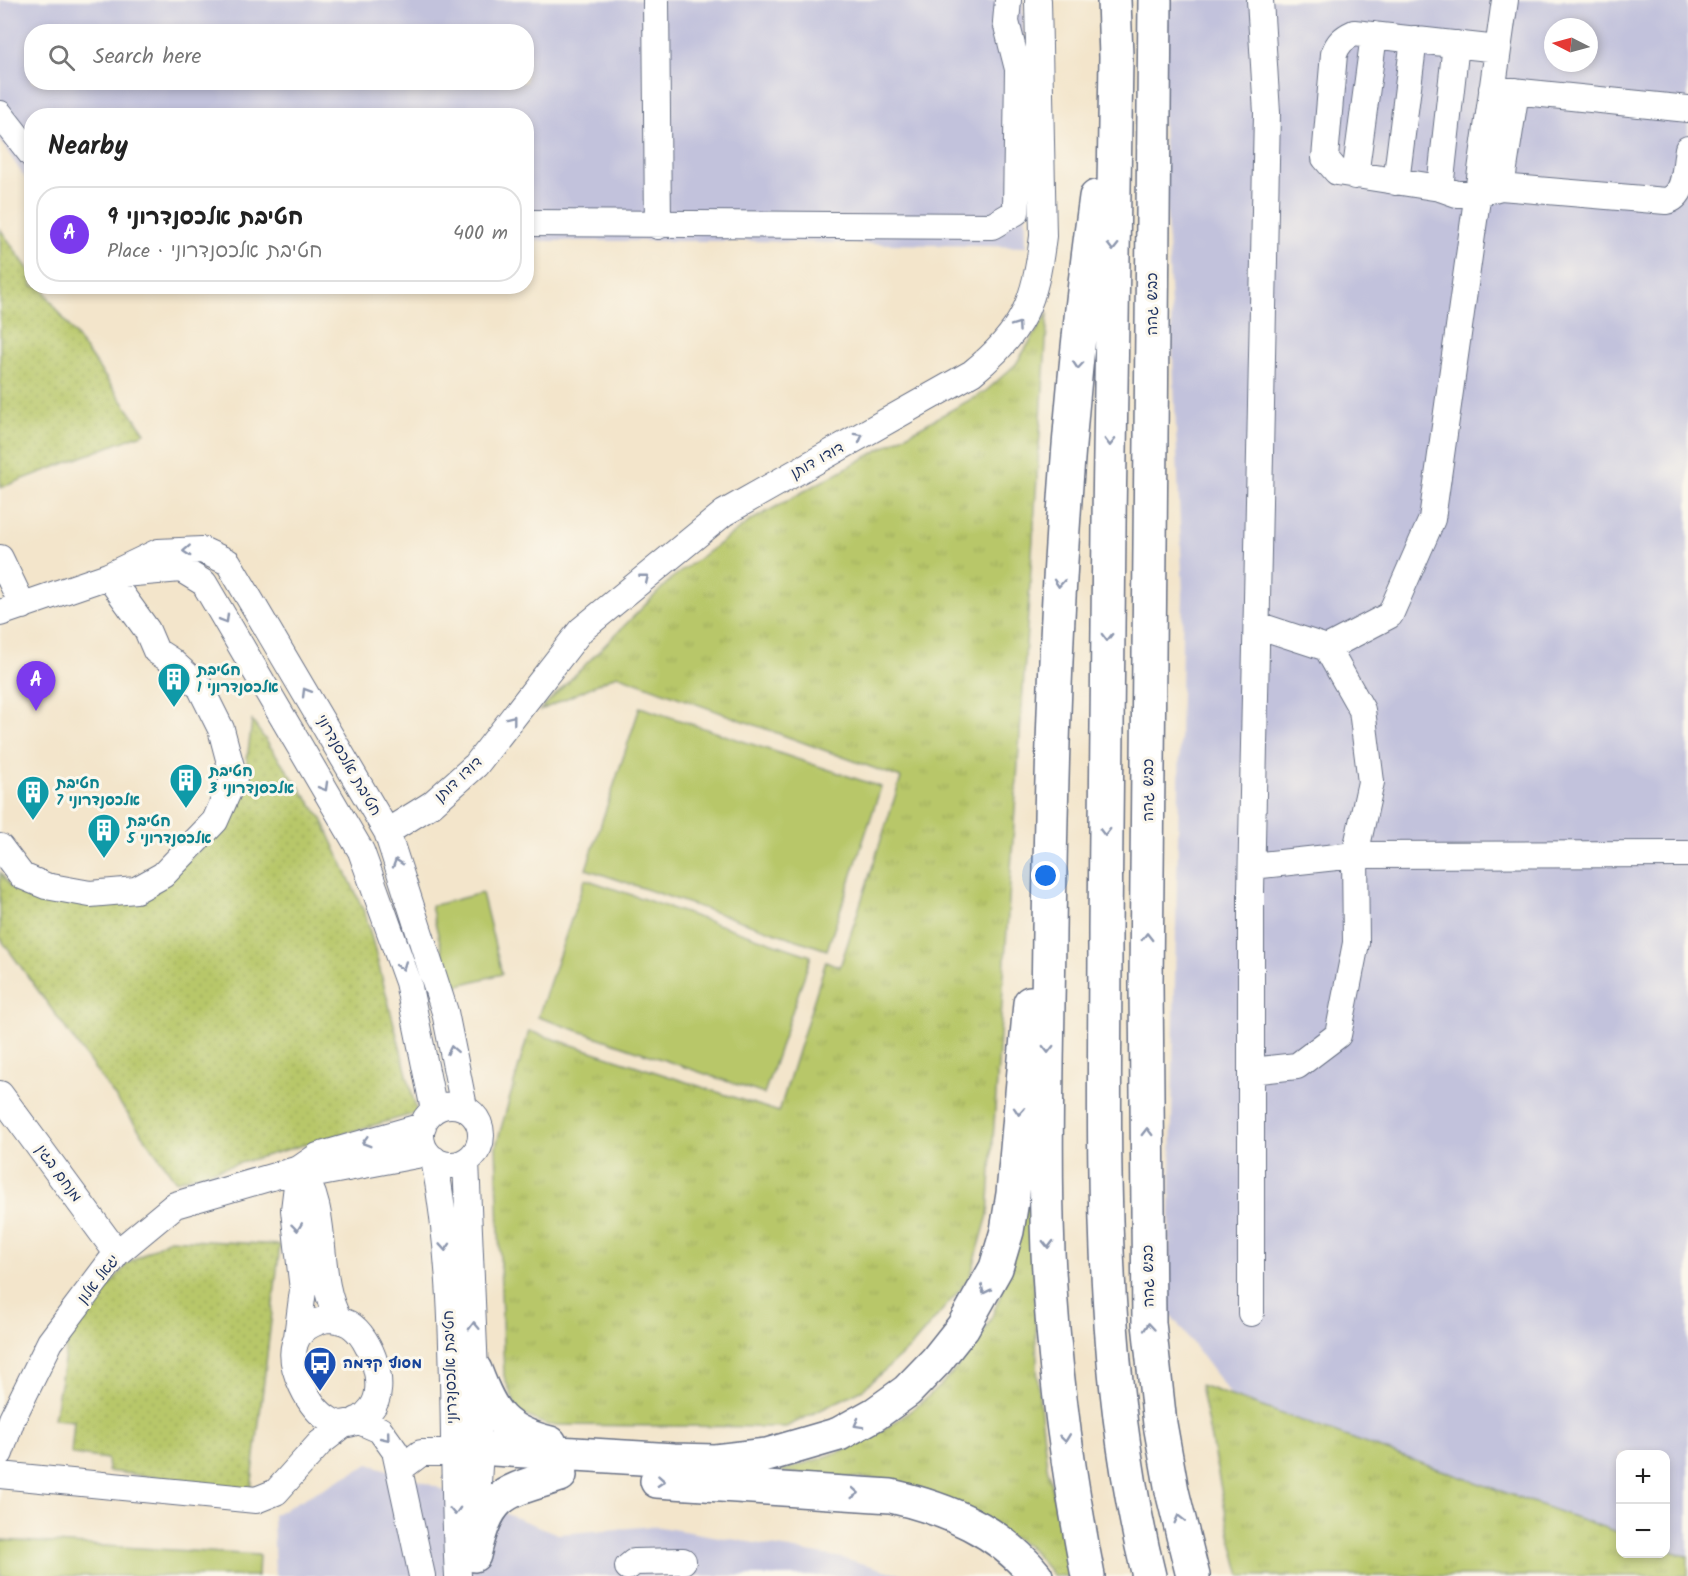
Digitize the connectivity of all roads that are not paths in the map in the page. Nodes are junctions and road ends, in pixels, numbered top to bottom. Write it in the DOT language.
graph roads {
  1 [pos="656,0"];
  2 [pos="1008,0"];
  3 [pos="1038,0"];
  4 [pos="1114,0"];
  5 [pos="1155,0"];
  6 [pos="1260,0"];
  7 [pos="1505,0"];
  8 [pos="1374,35"];
  9 [pos="1414,39"];
  10 [pos="1456,44"];
  11 [pos="1498,49"];
  12 [pos="1116,57"];
  13 [pos="1504,90"];
  14 [pos="1688,109"];
  15 [pos="0,114"];
  16 [pos="24,145"];
  17 [pos="1688,149"];
  18 [pos="1355,176"];
  19 [pos="1396,182"];
  20 [pos="1440,188"];
  21 [pos="1490,190"];
  22 [pos="534,223"];
  23 [pos="658,226"];
  24 [pos="0,558"];
  25 [pos="108,576"];
  26 [pos="11,609"];
  27 [pos="1257,625"];
  28 [pos="1327,648"];
  29 [pos="1051,738"];
  30 [pos="387,832"];
  31 [pos="0,847"];
  32 [pos="1688,854"];
  33 [pos="1355,855"];
  34 [pos="1252,866"];
  35 [pos="1251,1071"];
  36 [pos="0,1094"];
  37 [pos="464,1107"];
  38 [pos="428,1118"];
  39 [pos="431,1156"];
  40 [pos="466,1161"];
  41 [pos="299,1169"];
  42 [pos="117,1253"];
  43 [pos="1251,1313"];
  44 [pos="339,1320"];
  45 [pos="297,1337"];
  46 [pos="475,1370"];
  47 [pos="309,1401"];
  48 [pos="351,1421"];
  49 [pos="0,1453"];
  50 [pos="601,1455"];
  51 [pos="470,1456"];
  52 [pos="401,1468"];
  53 [pos="560,1474"];
  54 [pos="0,1475"];
  55 [pos="287,1481"];
  56 [pos="682,1562"];
  57 [pos="628,1567"];
  58 [pos="469,1569"];
  59 [pos="422,1576"];
  60 [pos="1036,1576"];
  61 [pos="1088,1576"];
  62 [pos="1149,1576"];
  63 [pos="1193,1576"];
  1 -- 23 [label="street"];
  2 -- 23 [label="street"];
  30 -- 3 [label="street, דודו דותן, one-way"];
  4 -- 12 [label="highway"];
  63 -- 5 [label="highway, כביש גהה, one-way"];
  6 -- 27 [label="street"];
  7 -- 11 [label="street"];
  8 -- 9 [label="street"];
  8 -- 18 [label="street"];
  8 -- 18 [label="street"];
  9 -- 10 [label="street"];
  9 -- 19 [label="street"];
  10 -- 11 [label="street"];
  10 -- 20 [label="street"];
  11 -- 13 [label="street"];
  12 -- 29 [label="highway, one-way"];
  12 -- 62 [label="highway, one-way"];
  13 -- 14 [label="street"];
  13 -- 21 [label="street"];
  15 -- 16 [label="street"];
  17 -- 21 [label="street"];
  18 -- 19 [label="street"];
  19 -- 20 [label="street"];
  20 -- 21 [label="street"];
  21 -- 28 [label="street"];
  22 -- 23 [label="street"];
  24 -- 26 [label="street"];
  25 -- 26 [label="street, חטיבת אלכסנדרוני"];
  30 -- 25 [label="street, חטיבת אלכסנדרוני, one-way"];
  25 -- 31 [label="street"];
  25 -- 38 [label="street, חטיבת אלכסנדרוני, one-way"];
  27 -- 28 [label="street"];
  27 -- 34 [label="street"];
  28 -- 33 [label="street"];
  29 -- 50 [label="highway, one-way"];
  29 -- 61 [label="highway, one-way"];
  37 -- 30 [label="street, חטיבת אלכסנדרוני, one-way"];
  32 -- 33 [label="street"];
  33 -- 34 [label="street"];
  33 -- 35 [label="street"];
  34 -- 35 [label="street"];
  35 -- 43 [label="street"];
  36 -- 42 [label="street, מנחם בגין"];
  37 -- 38 [label="street"];
  37 -- 40 [label="street"];
  38 -- 39 [label="street"];
  38 -- 41 [label="street, יגאל אלון, one-way"];
  39 -- 40 [label="street"];
  39 -- 41 [label="street, יגאל אלון"];
  39 -- 51 [label="street, חטיבת אלכסנדרוני, one-way"];
  46 -- 40 [label="street, חטיבת אלכסנדרוני, one-way"];
  41 -- 42 [label="street, יגאל אלון"];
  41 -- 44 [label="street"];
  41 -- 45 [label="street, one-way"];
  42 -- 49 [label="street, יגאל אלון"];
  44 -- 45 [label="street"];
  44 -- 48 [label="street"];
  45 -- 47 [label="street"];
  46 -- 50 [label="highway"];
  46 -- 51 [label="street, חטיבת אלכסנדרוני"];
  47 -- 48 [label="street"];
  47 -- 55 [label="street"];
  48 -- 52 [label="street, one-way"];
  48 -- 55 [label="street"];
  50 -- 51 [label="highway"];
  51 -- 52 [label="street"];
  51 -- 53 [label="highway"];
  51 -- 58 [label="street, חטיבת אלכסנדרוני"];
  52 -- 59 [label="street"];
  53 -- 58 [label="highway"];
  53 -- 60 [label="highway, one-way"];
  54 -- 55 [label="street"];
  56 -- 57 [label="street"];
}
